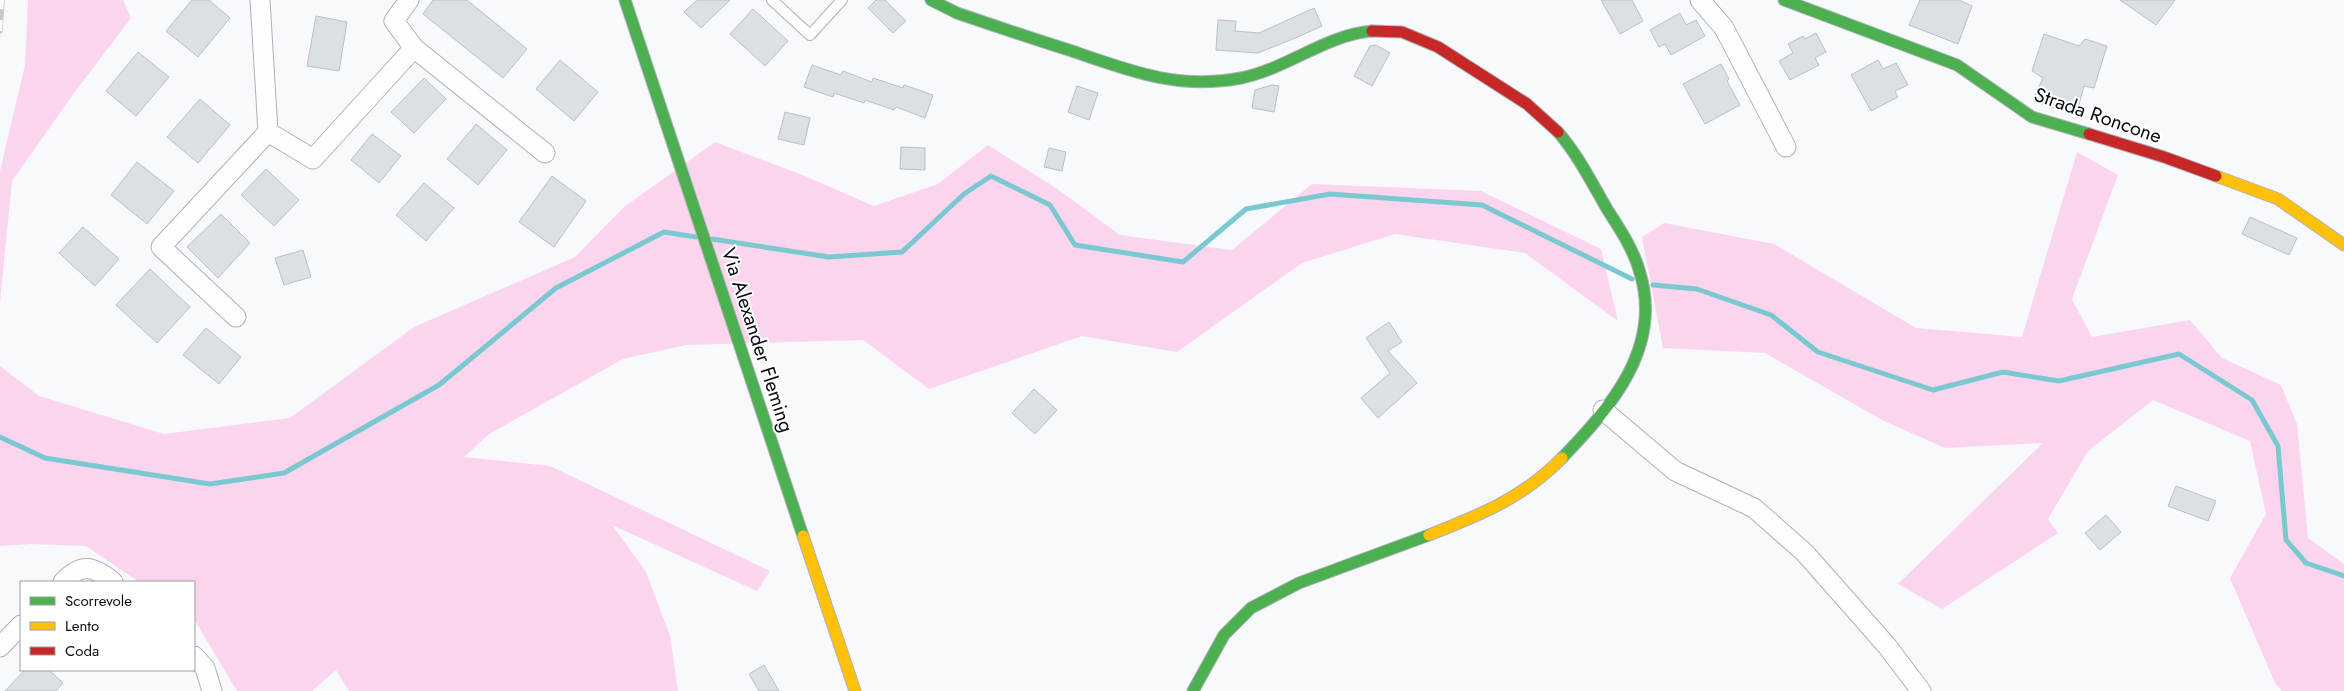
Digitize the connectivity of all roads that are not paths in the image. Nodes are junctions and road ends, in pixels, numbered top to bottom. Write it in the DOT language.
graph roads {
  1 [pos="260,0"];
  2 [pos="409,0"];
  3 [pos="625,0"];
  4 [pos="772,0"];
  5 [pos="842,0"];
  6 [pos="931,0"];
  7 [pos="1700,0"];
  8 [pos="1784,0"];
  9 [pos="414,48"];
  10 [pos="268,132"];
  11 [pos="1786,147"];
  12 [pos="545,153"];
  13 [pos="2344,246"];
  14 [pos="236,317"];
  15 [pos="1603,410"];
  16 [pos="64,581"];
  17 [pos="111,581"];
  18 [pos="20,626"];
  19 [pos="0,647"];
  20 [pos="195,657"];
  21 [pos="212,691"];
  22 [pos="855,691"];
  23 [pos="1193,691"];
  24 [pos="1921,691"];
  1 -- 10 [label="street"];
  2 -- 9 [label="street"];
  3 -- 22 [label="street, Via Alexander Fleming"];
  4 -- 5 [label="lane"];
  6 -- 15 [label="street"];
  7 -- 11 [label="street"];
  8 -- 13 [label="street, Strada Roncone"];
  9 -- 10 [label="street"];
  9 -- 12 [label="street"];
  10 -- 14 [label="street"];
  15 -- 23 [label="street"];
  15 -- 24 [label="street"];
  16 -- 17 [label="street"];
  18 -- 19 [label="street"];
  20 -- 21 [label="street"];
}
